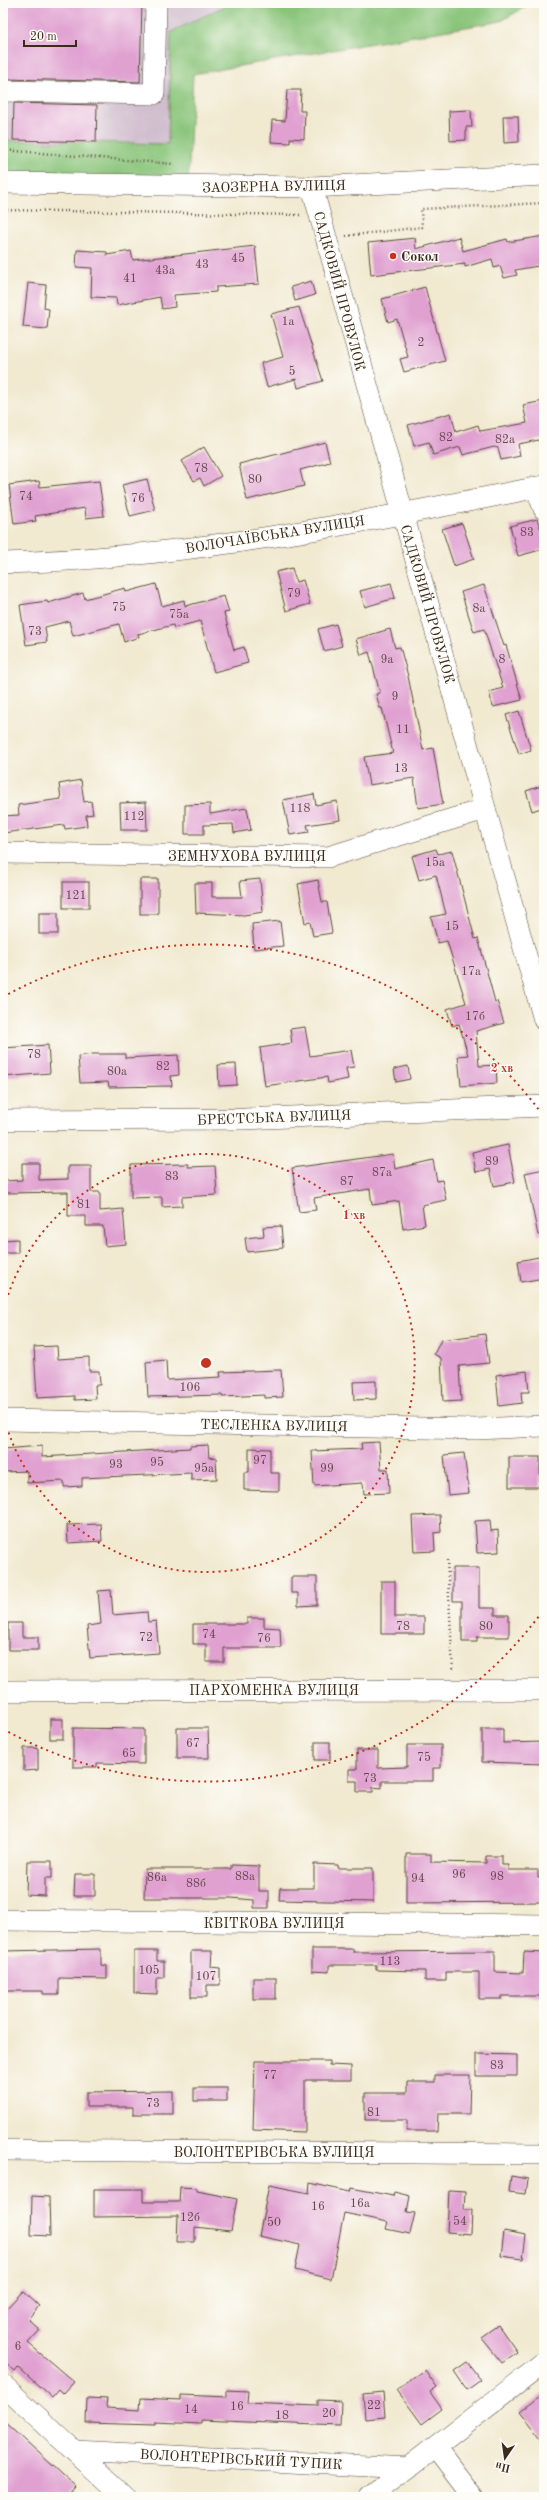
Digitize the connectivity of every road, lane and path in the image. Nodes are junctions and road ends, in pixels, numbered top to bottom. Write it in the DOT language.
graph roads {
  1 [pos="156,3"];
  2 [pos="3,91"];
  3 [pos="3,150"];
  4 [pos="177,165"];
  5 [pos="544,175"];
  6 [pos="3,183"];
  7 [pos="312,187"];
  8 [pos="544,203"];
  9 [pos="3,210"];
  10 [pos="309,215"];
  11 [pos="342,236"];
  12 [pos="540,486"];
  13 [pos="544,509"];
  14 [pos="403,514"];
  15 [pos="3,563"];
  16 [pos="485,809"];
  17 [pos="3,853"];
  18 [pos="544,1020"];
  19 [pos="544,1106"];
  20 [pos="3,1120"];
  21 [pos="3,1420"];
  22 [pos="544,1426"];
  23 [pos="447,1560"];
  24 [pos="454,1690"];
  25 [pos="544,1690"];
  26 [pos="3,1691"];
  27 [pos="3,1920"];
  28 [pos="544,1925"];
  29 [pos="3,2150"];
  30 [pos="544,2154"];
  31 [pos="544,2363"];
  32 [pos="3,2385"];
  33 [pos="435,2447"];
  34 [pos="74,2451"];
  35 [pos="408,2468"];
  36 [pos="124,2497"];
  37 [pos="370,2497"];
  38 [pos="473,2497"];
  1 -- 2 [label="street"];
  3 -- 4 [label="path"];
  5 -- 7 [label="street, ЗАОЗЕРНА ВУЛИЦЯ"];
  6 -- 7 [label="street, ЗАОЗЕРНА ВУЛИЦЯ"];
  7 -- 14 [label="street, САДКОВИЙ ПРОВУЛОК"];
  8 -- 11 [label="path"];
  9 -- 10 [label="path"];
  12 -- 13 [label="street"];
  12 -- 14 [label="street, ВОЛОЧАЇВСЬКА ВУЛИЦЯ"];
  14 -- 15 [label="street, ВОЛОЧАЇВСЬКА ВУЛИЦЯ"];
  14 -- 16 [label="street, САДКОВИЙ ПРОВУЛОК"];
  16 -- 17 [label="street, ЗЕМНУХОВА ВУЛИЦЯ"];
  16 -- 18 [label="street, САДКОВИЙ ПРОВУЛОК"];
  19 -- 20 [label="street, БРЕСТСЬКА ВУЛИЦЯ"];
  21 -- 22 [label="street, ТЕСЛЕНКА ВУЛИЦЯ"];
  23 -- 24 [label="path"];
  24 -- 25 [label="street, ПАРХОМЕНКА ВУЛИЦЯ"];
  24 -- 26 [label="street, ПАРХОМЕНКА ВУЛИЦЯ"];
  27 -- 28 [label="street, КВІТКОВА ВУЛИЦЯ"];
  29 -- 30 [label="street, ВОЛОНТЕРІВСЬКА ВУЛИЦЯ"];
  31 -- 33 [label="street"];
  32 -- 34 [label="street"];
  33 -- 35 [label="street"];
  33 -- 38 [label="street"];
  34 -- 35 [label="street, ВОЛОНТЕРІВСЬКИЙ ТУПИК"];
  34 -- 36 [label="street"];
  35 -- 37 [label="street"];
}
